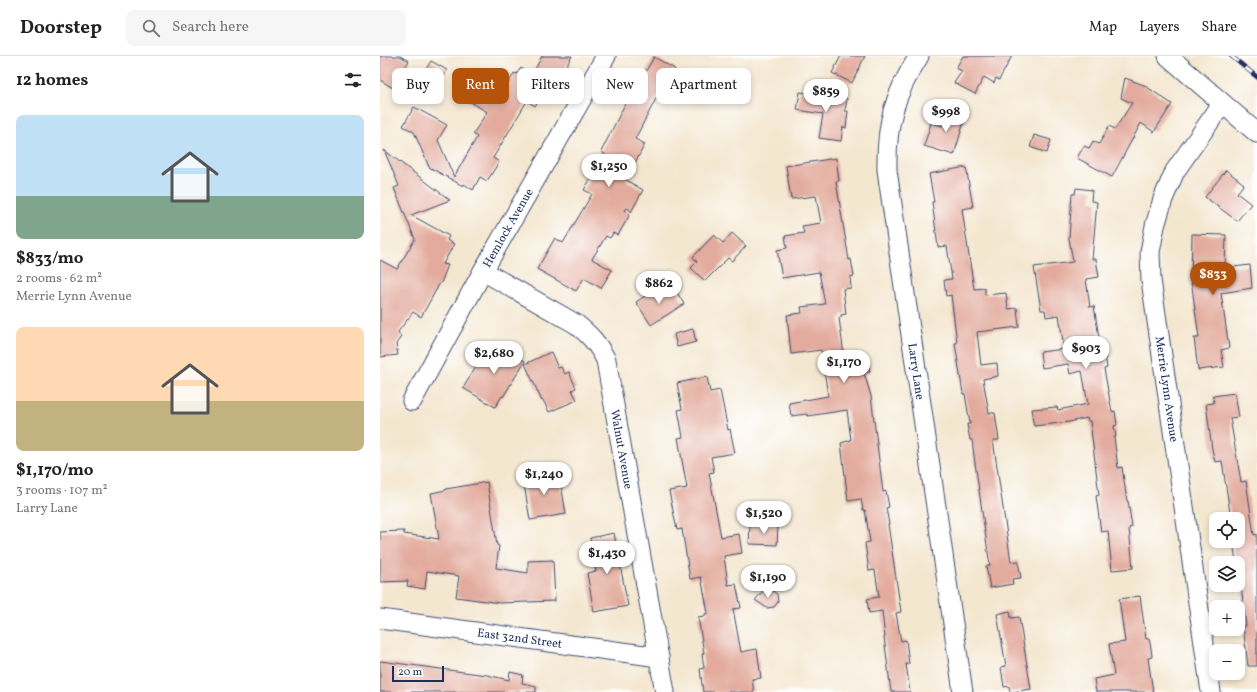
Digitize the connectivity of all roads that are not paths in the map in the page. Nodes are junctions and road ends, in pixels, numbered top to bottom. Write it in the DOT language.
graph roads {
  1 [pos="606,56"];
  2 [pos="919,56"];
  3 [pos="1168,56"];
  4 [pos="1222,104"];
  5 [pos="1257,133"];
  6 [pos="483,271"];
  7 [pos="412,401"];
  8 [pos="380,619"];
  9 [pos="658,657"];
  10 [pos="665,692"];
  11 [pos="963,692"];
  12 [pos="1211,692"];
  1 -- 6 [label="street, Hemlock Avenue"];
  2 -- 11 [label="street, Larry Lane"];
  3 -- 4 [label="street"];
  4 -- 5 [label="street"];
  4 -- 12 [label="street, Merrie Lynn Avenue"];
  6 -- 7 [label="street, Hemlock Avenue"];
  6 -- 9 [label="street, Walnut Avenue"];
  8 -- 9 [label="street, East 32nd Street"];
  9 -- 10 [label="street, Walnut Avenue"];
}
